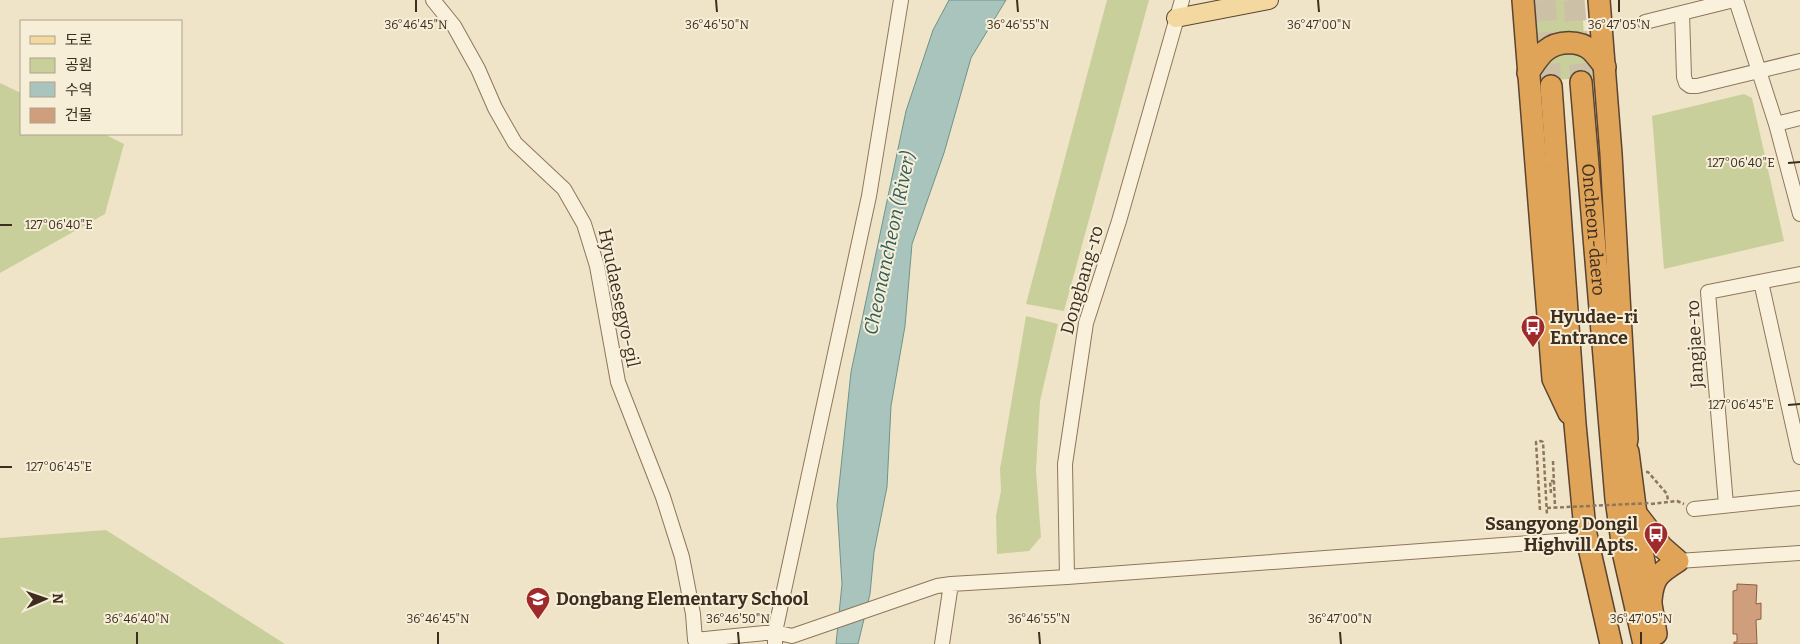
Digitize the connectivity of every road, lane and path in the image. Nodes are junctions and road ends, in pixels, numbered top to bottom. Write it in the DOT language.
graph roads {
  1 [pos="433,0"];
  2 [pos="901,0"];
  3 [pos="1182,0"];
  4 [pos="1269,0"];
  5 [pos="1519,0"];
  6 [pos="1523,0"];
  7 [pos="1598,0"];
  8 [pos="1608,0"];
  9 [pos="1735,0"];
  10 [pos="1682,13"];
  11 [pos="1176,18"];
  12 [pos="1645,22"];
  13 [pos="1526,33"];
  14 [pos="1601,33"];
  15 [pos="1800,62"];
  16 [pos="1605,67"];
  17 [pos="1760,71"];
  18 [pos="1528,73"];
  19 [pos="1581,82"];
  20 [pos="1551,86"];
  21 [pos="1800,118"];
  22 [pos="1776,124"];
  23 [pos="1800,214"];
  24 [pos="1800,274"];
  25 [pos="1761,282"];
  26 [pos="1575,424"];
  27 [pos="1627,439"];
  28 [pos="1800,457"];
  29 [pos="1553,461"];
  30 [pos="1646,480"];
  31 [pos="1554,481"];
  32 [pos="1551,493"];
  33 [pos="1647,495"];
  34 [pos="1800,498"];
  35 [pos="1616,499"];
  36 [pos="1677,500"];
  37 [pos="1668,501"];
  38 [pos="1726,505"];
  39 [pos="1555,507"];
  40 [pos="1547,508"];
  41 [pos="1642,508"];
  42 [pos="1694,508"];
  43 [pos="1540,510"];
  44 [pos="1547,514"];
  45 [pos="1586,539"];
  46 [pos="1800,553"];
  47 [pos="1678,561"];
  48 [pos="1067,577"];
  49 [pos="944,585"];
  50 [pos="1650,607"];
  51 [pos="775,638"];
  52 [pos="692,642"];
  53 [pos="942,644"];
  54 [pos="1610,644"];
  55 [pos="1644,644"];
  56 [pos="1658,644"];
  1 -- 52 [label="street, Hyudaesegyo-gil"];
  2 -- 51 [label="street"];
  3 -- 11 [label="street, Dongbang-ro"];
  4 -- 11 [label="main road"];
  5 -- 13 [label="highway"];
  6 -- 13 [label="highway"];
  7 -- 14 [label="highway"];
  8 -- 14 [label="highway"];
  9 -- 10 [label="street"];
  9 -- 17 [label="street"];
  10 -- 12 [label="street"];
  10 -- 17 [label="street"];
  11 -- 48 [label="street, Dongbang-ro"];
  13 -- 18 [label="highway"];
  14 -- 16 [label="highway"];
  15 -- 17 [label="street"];
  16 -- 18 [label="highway"];
  16 -- 27 [label="highway"];
  17 -- 22 [label="street"];
  18 -- 26 [label="highway"];
  19 -- 35 [label="highway, Oncheon-daero"];
  20 -- 26 [label="highway, Oncheon-daero"];
  21 -- 22 [label="street"];
  22 -- 23 [label="street"];
  24 -- 25 [label="street, Jangjae-ro"];
  25 -- 28 [label="street"];
  25 -- 38 [label="street, Jangjae-ro"];
  26 -- 45 [label="highway, Oncheon-daero"];
  27 -- 35 [label="highway"];
  27 -- 41 [label="highway"];
  29 -- 31 [label="path"];
  30 -- 37 [label="path"];
  31 -- 32 [label="path"];
  31 -- 39 [label="path"];
  33 -- 41 [label="path"];
  34 -- 38 [label="street"];
  35 -- 55 [label="highway, Oncheon-daero"];
  36 -- 37 [label="path"];
  37 -- 41 [label="path"];
  38 -- 42 [label="street"];
  39 -- 40 [label="path, bridge"];
  39 -- 41 [label="path, bridge"];
  40 -- 43 [label="path"];
  40 -- 44 [label="path, bridge"];
  41 -- 47 [label="highway"];
  41 -- 50 [label="highway"];
  45 -- 48 [label="street"];
  45 -- 54 [label="highway, Oncheon-daero"];
  46 -- 47 [label="street"];
  47 -- 50 [label="highway"];
  48 -- 49 [label="street"];
  49 -- 51 [label="street"];
  49 -- 53 [label="street"];
  50 -- 56 [label="highway"];
  51 -- 52 [label="street"];
}
